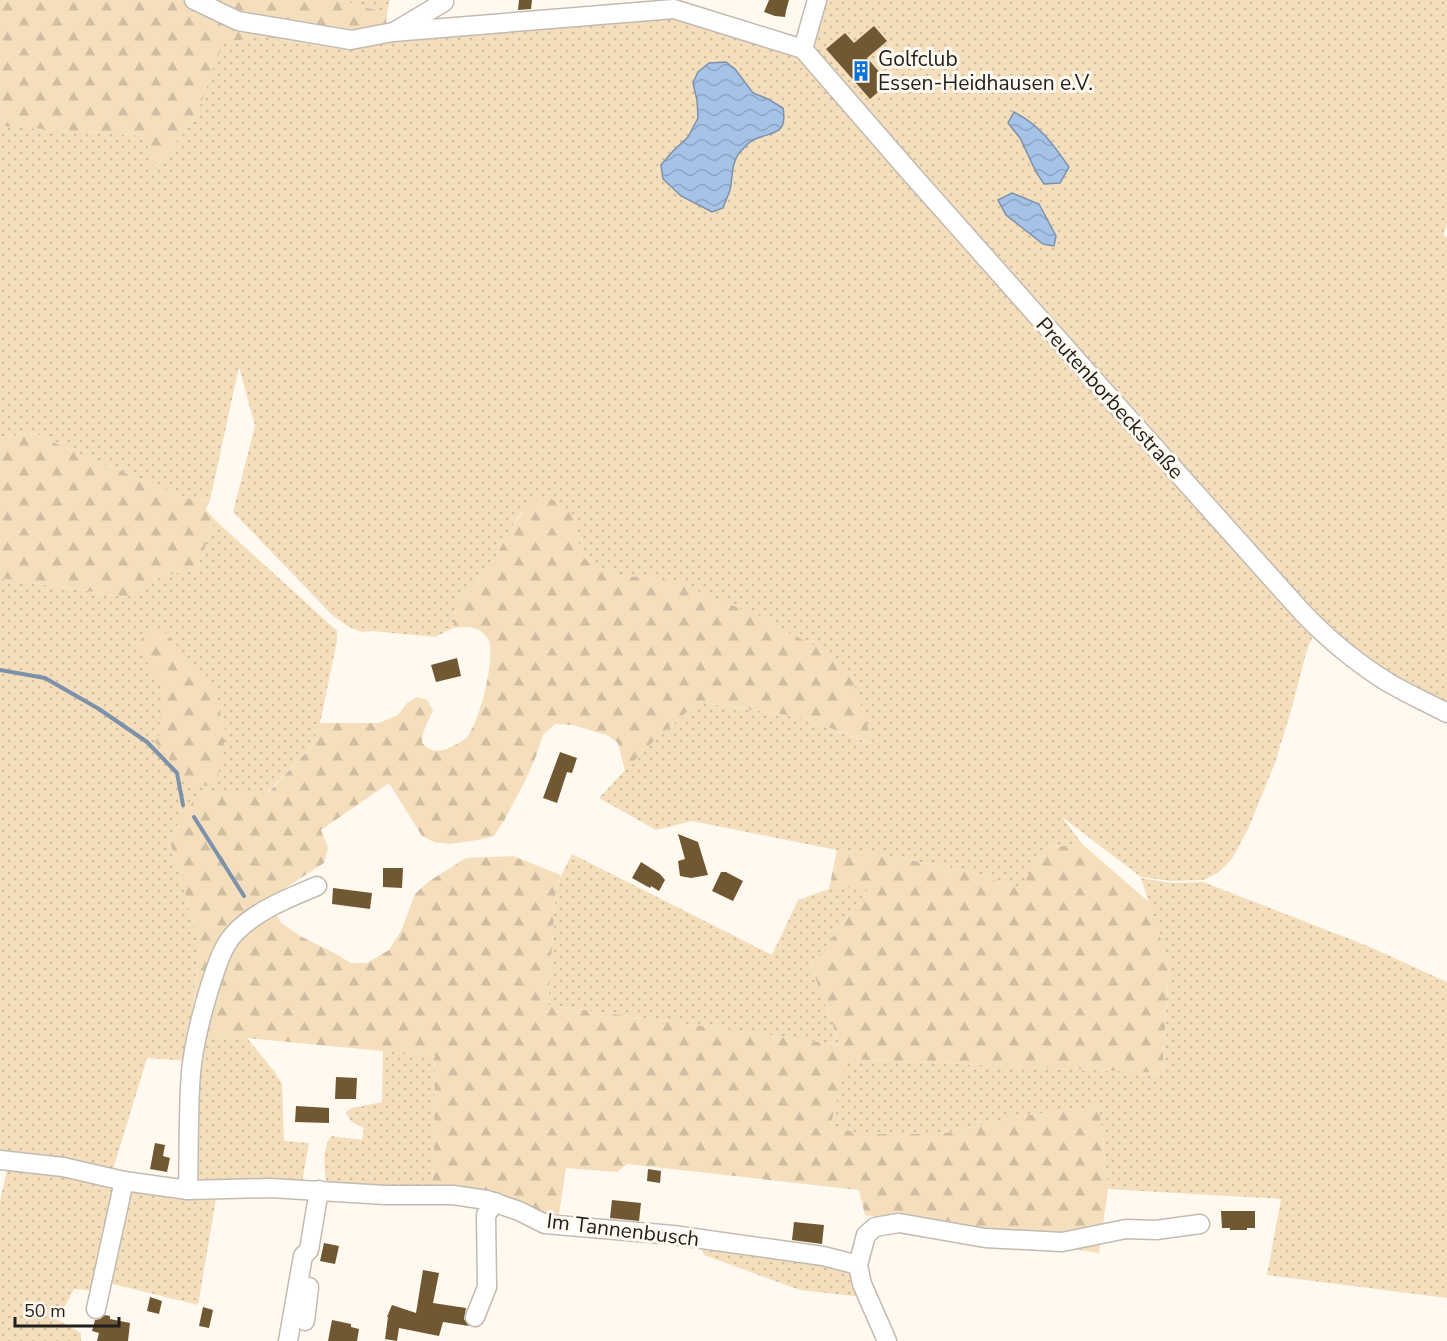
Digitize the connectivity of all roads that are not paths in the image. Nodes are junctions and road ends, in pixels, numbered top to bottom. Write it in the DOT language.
graph roads {
  1 [pos="194,0"];
  2 [pos="816,0"];
  3 [pos="444,2"];
  4 [pos="668,5"];
  5 [pos="393,32"];
  6 [pos="803,49"];
  7 [pos="1447,713"];
  8 [pos="317,885"];
  9 [pos="0,1160"];
  10 [pos="124,1181"];
  11 [pos="188,1190"];
  12 [pos="319,1190"];
  13 [pos="495,1202"];
  14 [pos="1200,1224"];
  15 [pos="309,1250"];
  16 [pos="858,1265"];
  17 [pos="96,1309"];
  18 [pos="475,1317"];
  19 [pos="304,1321"];
  20 [pos="288,1341"];
  21 [pos="887,1341"];
  1 -- 5 [label="street"];
  2 -- 6 [label="street"];
  3 -- 5 [label="street"];
  4 -- 5 [label="street"];
  4 -- 6 [label="street"];
  6 -- 7 [label="street, Preutenborbeckstraße"];
  8 -- 11 [label="street"];
  9 -- 10 [label="street, Im Tannenbusch"];
  10 -- 11 [label="street, Im Tannenbusch"];
  10 -- 17 [label="street"];
  11 -- 12 [label="street, Im Tannenbusch"];
  12 -- 13 [label="street, Im Tannenbusch"];
  12 -- 15 [label="street"];
  13 -- 16 [label="street, Im Tannenbusch"];
  13 -- 18 [label="street"];
  14 -- 16 [label="street"];
  15 -- 19 [label="street"];
  15 -- 20 [label="street"];
  16 -- 21 [label="street"];
}
